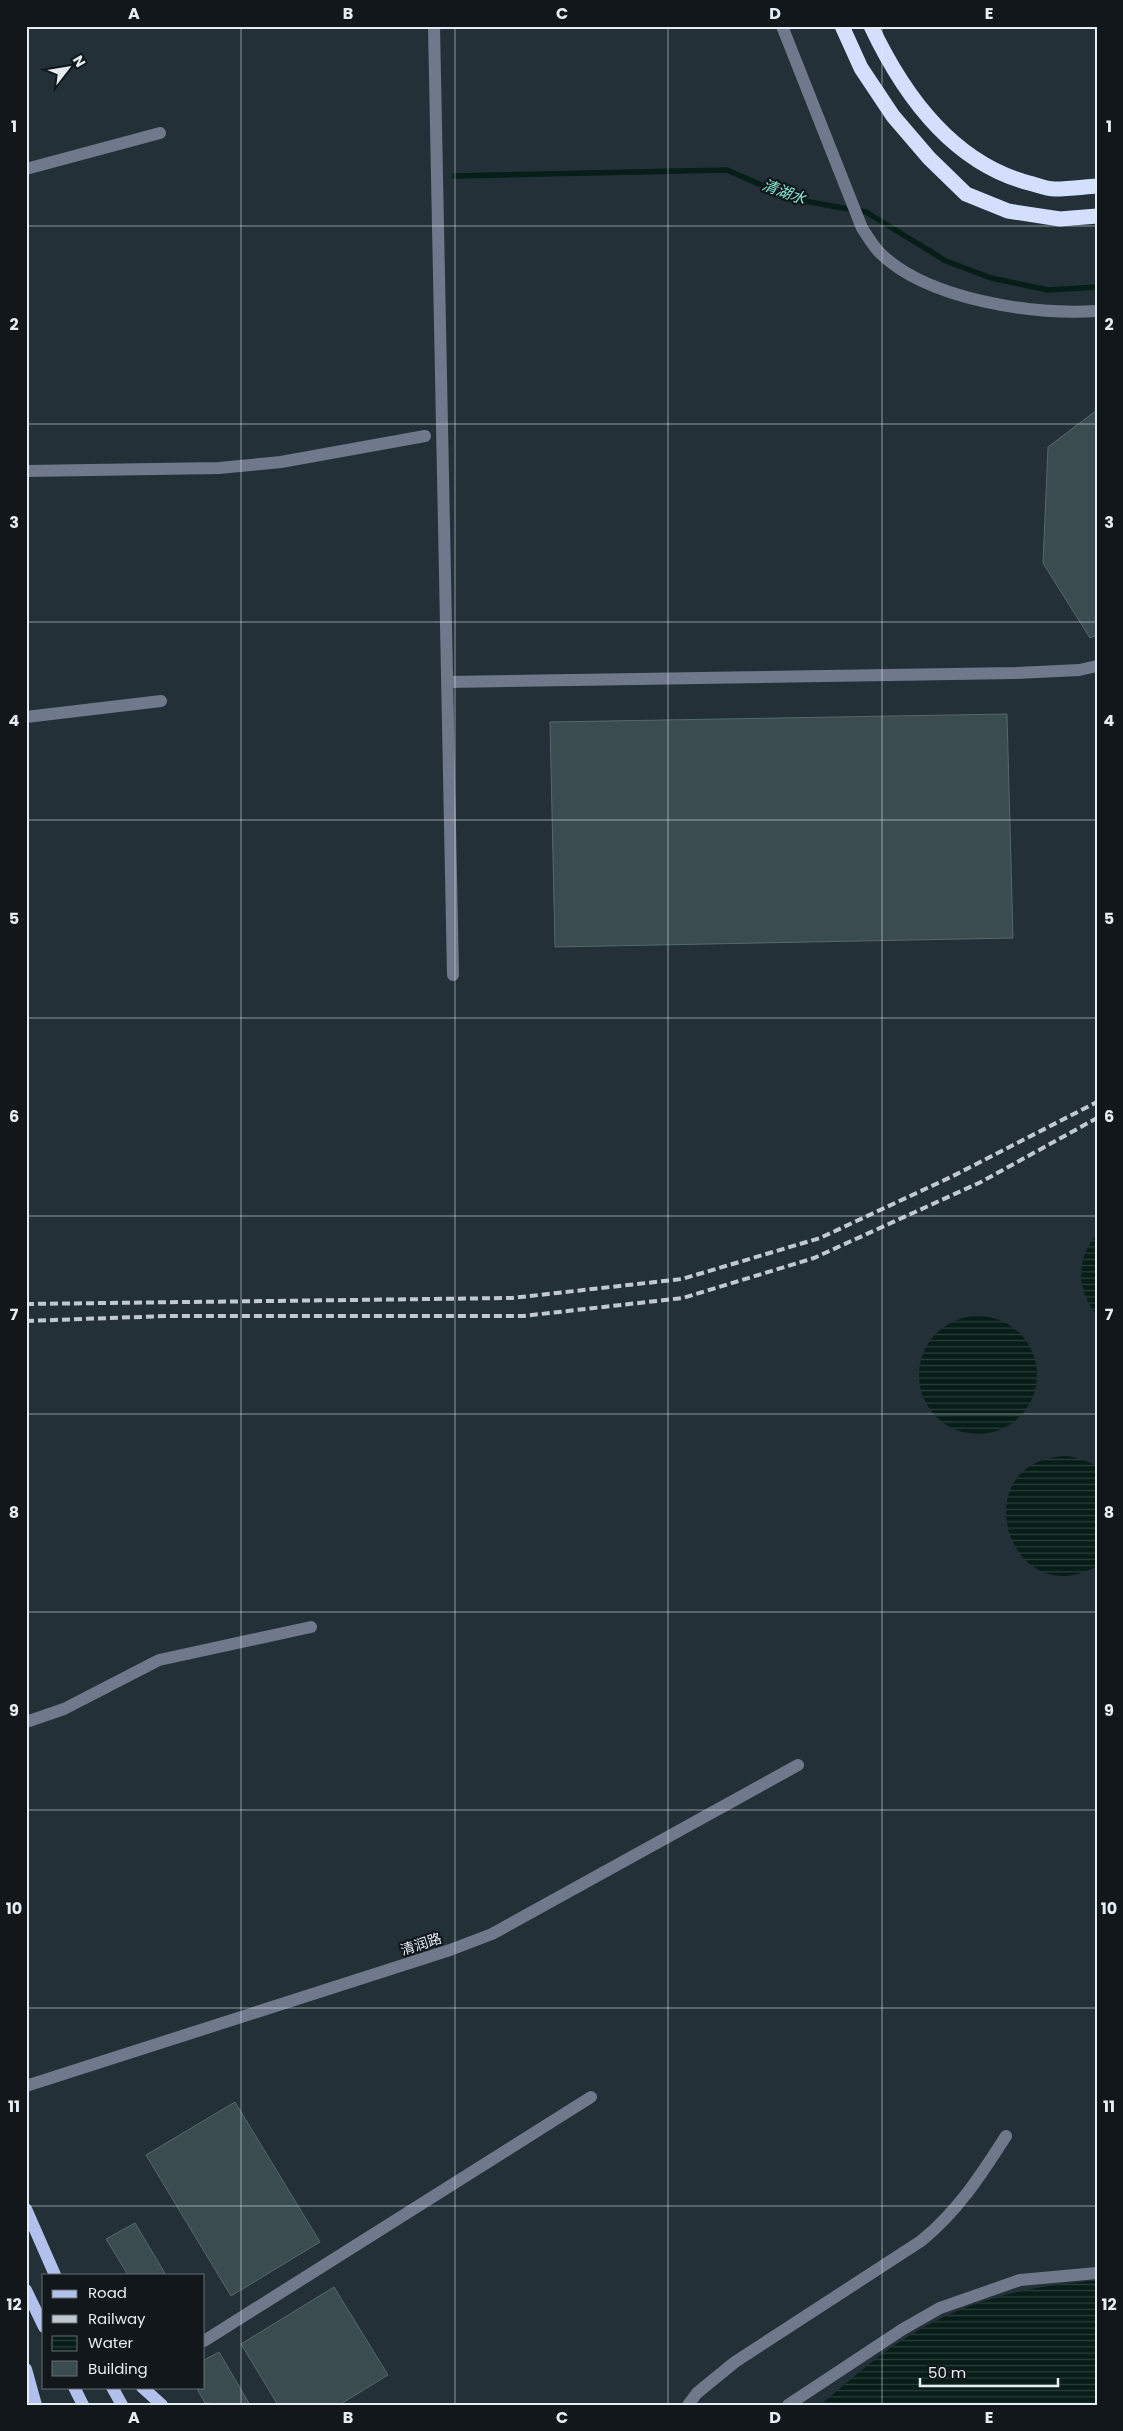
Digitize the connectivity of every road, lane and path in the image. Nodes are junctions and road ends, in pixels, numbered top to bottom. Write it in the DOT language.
graph roads {
  1 [pos="434,26"];
  2 [pos="782,26"];
  3 [pos="842,26"];
  4 [pos="871,26"];
  5 [pos="160,133"];
  6 [pos="26,169"];
  7 [pos="1097,186"];
  8 [pos="1097,216"];
  9 [pos="1097,311"];
  10 [pos="425,436"];
  11 [pos="26,471"];
  12 [pos="1097,666"];
  13 [pos="447,682"];
  14 [pos="161,701"];
  15 [pos="26,717"];
  16 [pos="453,975"];
  17 [pos="312,1627"];
  18 [pos="26,1722"];
  19 [pos="798,1765"];
  20 [pos="26,2086"];
  21 [pos="590,2097"];
  22 [pos="1006,2136"];
  23 [pos="26,2209"];
  24 [pos="1097,2273"];
  25 [pos="55,2274"];
  26 [pos="26,2290"];
  27 [pos="42,2323"];
  28 [pos="205,2340"];
  29 [pos="26,2370"];
  30 [pos="74,2388"];
  31 [pos="113,2388"];
  32 [pos="143,2388"];
  33 [pos="36,2405"];
  34 [pos="83,2405"];
  35 [pos="122,2405"];
  36 [pos="162,2405"];
  37 [pos="688,2405"];
  38 [pos="788,2405"];
  1 -- 13 [label="street"];
  2 -- 9 [label="street"];
  3 -- 8 [label="highway"];
  4 -- 7 [label="highway"];
  5 -- 6 [label="street"];
  10 -- 11 [label="street"];
  12 -- 13 [label="street"];
  13 -- 16 [label="street"];
  14 -- 15 [label="street"];
  17 -- 18 [label="street"];
  19 -- 20 [label="street, 清润路"];
  21 -- 28 [label="street"];
  22 -- 37 [label="street"];
  23 -- 25 [label="main road"];
  24 -- 38 [label="street"];
  26 -- 27 [label="main road"];
  29 -- 33 [label="main road"];
  30 -- 34 [label="main road"];
  31 -- 35 [label="main road"];
  32 -- 36 [label="main road"];
}
